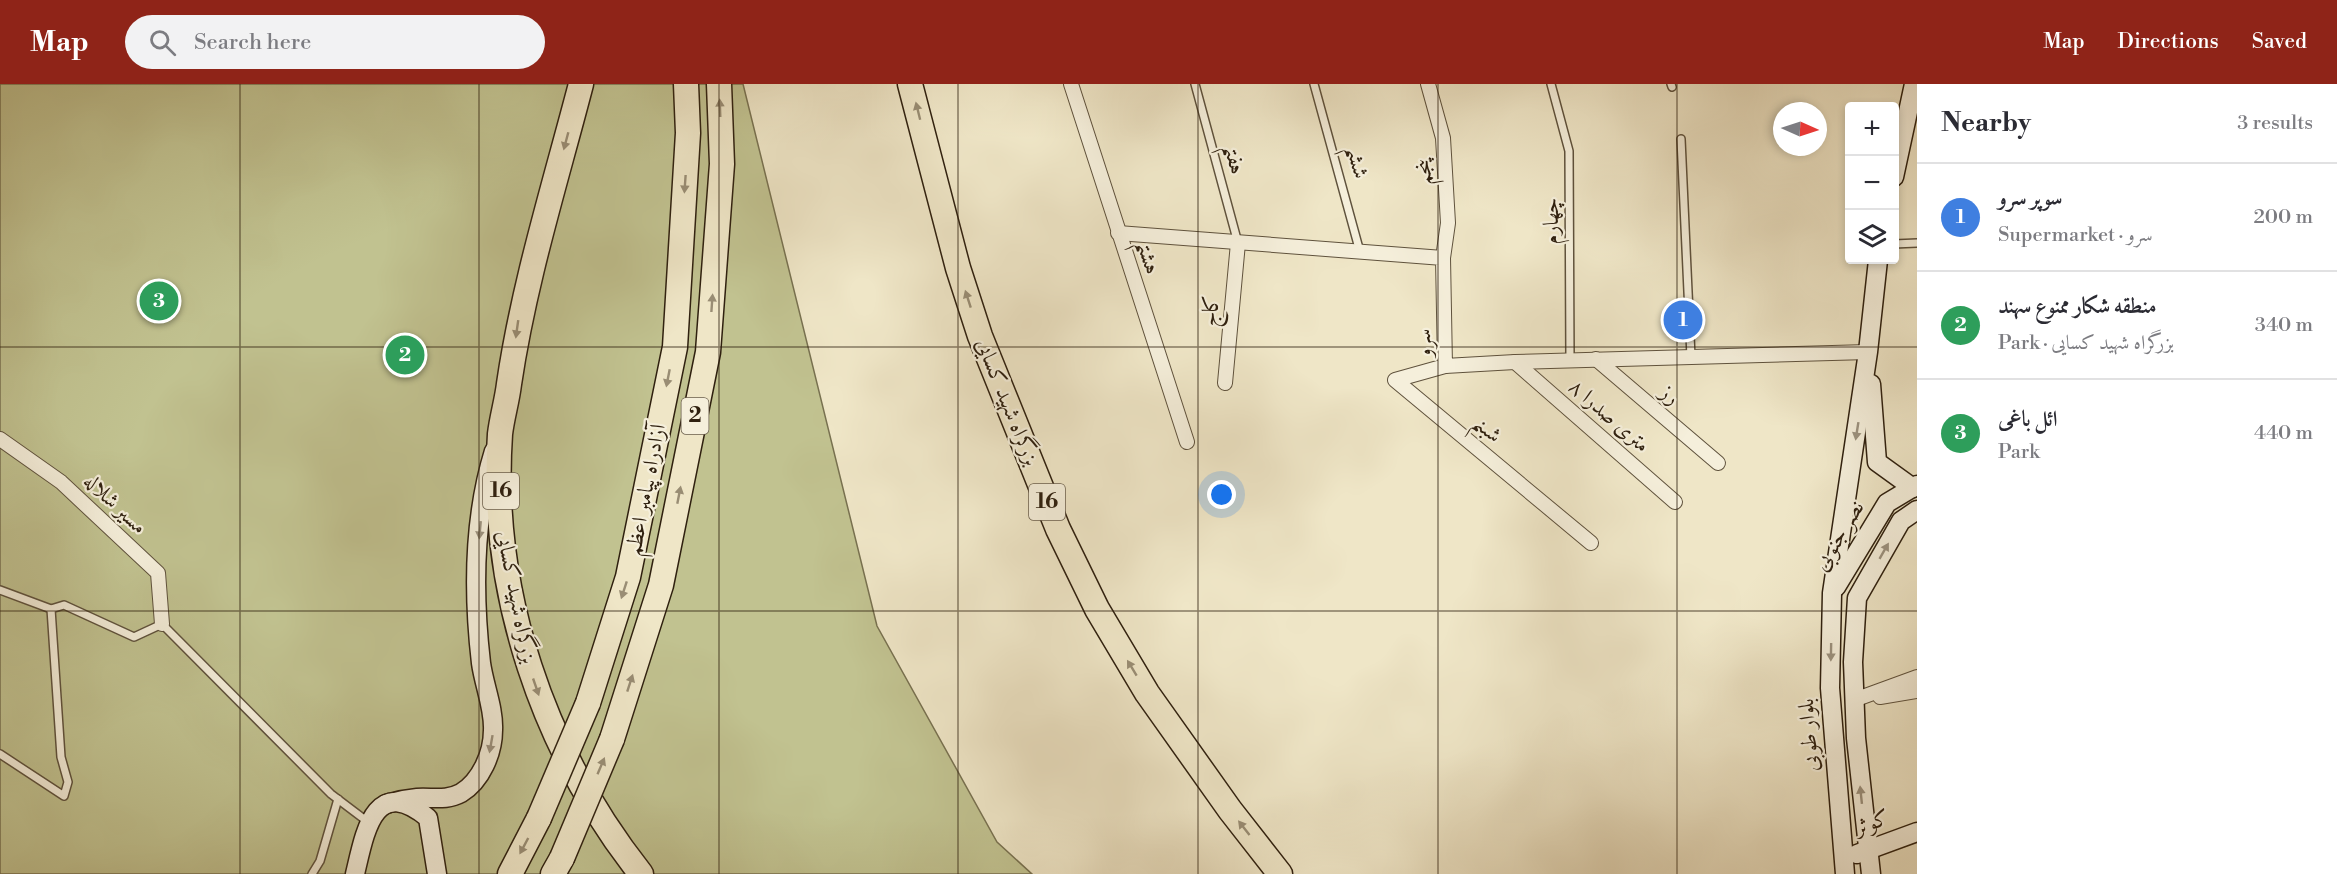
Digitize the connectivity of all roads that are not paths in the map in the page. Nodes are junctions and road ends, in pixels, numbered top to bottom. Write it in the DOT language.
graph roads {
  1 [pos="581,84"];
  2 [pos="686,84"];
  3 [pos="719,84"];
  4 [pos="910,84"];
  5 [pos="1071,84"];
  6 [pos="1195,84"];
  7 [pos="1314,84"];
  8 [pos="1428,84"];
  9 [pos="1551,84"];
  10 [pos="1914,84"];
  11 [pos="1681,139"];
  12 [pos="1899,156"];
  13 [pos="1118,233"];
  14 [pos="1238,243"];
  15 [pos="1917,243"];
  16 [pos="1899,244"];
  17 [pos="1360,252"];
  18 [pos="1443,258"];
  19 [pos="1878,264"];
  20 [pos="1868,352"];
  21 [pos="1691,357"];
  22 [pos="1596,359"];
  23 [pos="1570,360"];
  24 [pos="1515,362"];
  25 [pos="1445,366"];
  26 [pos="1225,383"];
  27 [pos="500,433"];
  28 [pos="0,439"];
  29 [pos="1187,442"];
  30 [pos="1718,463"];
  31 [pos="1915,486"];
  32 [pos="1675,502"];
  33 [pos="1917,510"];
  34 [pos="1591,543"];
  35 [pos="0,590"];
  36 [pos="1832,593"];
  37 [pos="1857,598"];
  38 [pos="51,609"];
  39 [pos="162,624"];
  40 [pos="1917,677"];
  41 [pos="1916,694"];
  42 [pos="1854,700"];
  43 [pos="0,754"];
  44 [pos="338,799"];
  45 [pos="386,804"];
  46 [pos="369,823"];
  47 [pos="1917,832"];
  48 [pos="1867,852"];
  49 [pos="1844,865"];
  50 [pos="558,866"];
  51 [pos="312,874"];
  52 [pos="355,874"];
  53 [pos="437,874"];
  54 [pos="510,874"];
  55 [pos="641,874"];
  56 [pos="1280,874"];
  57 [pos="1871,874"];
  1 -- 27 [label="highway, بزرگراه شهید کسایی / 16, one-way"];
  2 -- 54 [label="highway, آزادراه پیامبر اعظم / 2, one-way, bridge"];
  50 -- 3 [label="highway, آزادراه پیامبر اعظم / 2, one-way, bridge"];
  56 -- 4 [label="highway, بزرگراه شهید کسایی / 16, one-way"];
  5 -- 13 [label="street, هشتم"];
  6 -- 14 [label="lane, هفتم"];
  7 -- 17 [label="lane, ششم"];
  8 -- 18 [label="street, پنجم"];
  9 -- 23 [label="lane, چهارم"];
  10 -- 12 [label="main road"];
  11 -- 21 [label="lane"];
  13 -- 14 [label="street"];
  13 -- 29 [label="street, هشتم"];
  14 -- 17 [label="street"];
  14 -- 26 [label="street, کاج"];
  15 -- 16 [label="lane"];
  17 -- 18 [label="street"];
  18 -- 25 [label="street, سرو"];
  19 -- 20 [label="main road"];
  20 -- 21 [label="street, سرو"];
  20 -- 31 [label="main road"];
  20 -- 36 [label="main road, بلوار طوبی, one-way"];
  21 -- 22 [label="street, سرو"];
  22 -- 23 [label="street, سرو"];
  22 -- 30 [label="street, رز"];
  23 -- 24 [label="street, سرو"];
  24 -- 25 [label="street, سرو"];
  24 -- 32 [label="street, ۸ متری صدرا"];
  25 -- 34 [label="street, شبنم"];
  27 -- 45 [label="main road, one-way"];
  27 -- 55 [label="highway, بزرگراه شهید کسایی / 16, one-way"];
  28 -- 39 [label="street, مسیر شلاله"];
  31 -- 36 [label="main road, نصر جنوبی"];
  37 -- 33 [label="main road, نصر جنوبی, one-way"];
  35 -- 38 [label="lane"];
  36 -- 49 [label="main road, بلوار طوبی, one-way"];
  37 -- 42 [label="main road, بلوار طوبی"];
  38 -- 39 [label="lane"];
  38 -- 43 [label="lane"];
  39 -- 44 [label="lane"];
  40 -- 42 [label="street"];
  41 -- 42 [label="street"];
  48 -- 42 [label="main road, بلوار طوبی, one-way"];
  44 -- 46 [label="lane"];
  44 -- 51 [label="lane"];
  45 -- 46 [label="main road"];
  45 -- 53 [label="main road"];
  46 -- 52 [label="main road"];
  47 -- 48 [label="main road, کوثر"];
  48 -- 49 [label="main road, کوثر"];
  48 -- 57 [label="main road, بلوار طوبی"];
}
